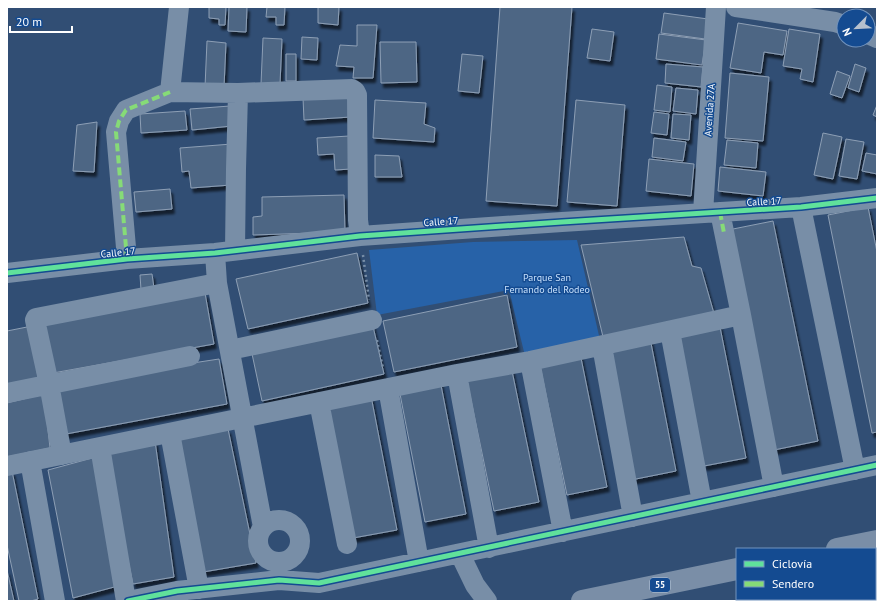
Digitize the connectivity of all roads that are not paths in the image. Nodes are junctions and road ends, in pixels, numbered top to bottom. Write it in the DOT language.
graph roads {
  1 [pos="179,7"];
  2 [pos="716,7"];
  3 [pos="736,7"];
  4 [pos="836,17"];
  5 [pos="170,92"];
  6 [pos="238,93"];
  7 [pos="877,198"];
  8 [pos="801,208"];
  9 [pos="711,213"];
  10 [pos="360,236"];
  11 [pos="236,250"];
  12 [pos="214,253"];
  13 [pos="127,259"];
  14 [pos="7,273"];
  15 [pos="217,283"];
  16 [pos="741,315"];
  17 [pos="372,320"];
  18 [pos="670,331"];
  19 [pos="602,346"];
  20 [pos="230,350"];
  21 [pos="190,356"];
  22 [pos="530,361"];
  23 [pos="457,374"];
  24 [pos="49,384"];
  25 [pos="388,388"];
  26 [pos="7,393"];
  27 [pos="319,402"];
  28 [pos="242,418"];
  29 [pos="170,432"];
  30 [pos="100,447"];
  31 [pos="62,455"];
  32 [pos="30,461"];
  33 [pos="877,465"];
  34 [pos="7,466"];
  35 [pos="855,470"];
  36 [pos="774,487"];
  37 [pos="702,502"];
  38 [pos="633,517"];
  39 [pos="263,527"];
  40 [pos="563,532"];
  41 [pos="877,541"];
  42 [pos="347,544"];
  43 [pos="489,548"];
  44 [pos="842,548"];
  45 [pos="460,554"];
  46 [pos="419,562"];
  47 [pos="736,570"];
  48 [pos="199,589"];
  49 [pos="55,601"];
  50 [pos="127,601"];
  51 [pos="487,601"];
  52 [pos="582,601"];
  1 -- 5 [label="street"];
  2 -- 9 [label="street, Avenida 27A"];
  3 -- 4 [label="street"];
  5 -- 6 [label="street"];
  5 -- 13 [label="street"];
  6 -- 10 [label="street"];
  6 -- 11 [label="street"];
  7 -- 8 [label="street, Calle 17"];
  8 -- 9 [label="street, Calle 17"];
  8 -- 35 [label="street"];
  9 -- 10 [label="street, Calle 17"];
  9 -- 16 [label="street, Avenida 27A"];
  10 -- 11 [label="street, Calle 17"];
  11 -- 12 [label="street, Calle 17"];
  12 -- 13 [label="street, Calle 17"];
  12 -- 15 [label="street"];
  13 -- 14 [label="street, Calle 17"];
  15 -- 20 [label="street"];
  15 -- 24 [label="street"];
  16 -- 18 [label="street"];
  16 -- 36 [label="street, Avenida 27A"];
  17 -- 20 [label="street"];
  18 -- 19 [label="street"];
  18 -- 37 [label="street"];
  19 -- 22 [label="street"];
  19 -- 38 [label="street"];
  20 -- 28 [label="street"];
  21 -- 24 [label="street"];
  22 -- 23 [label="street"];
  22 -- 40 [label="street"];
  23 -- 25 [label="street"];
  23 -- 43 [label="street"];
  24 -- 26 [label="street"];
  24 -- 31 [label="street"];
  25 -- 27 [label="street"];
  25 -- 46 [label="street"];
  27 -- 28 [label="street"];
  27 -- 42 [label="street"];
  28 -- 29 [label="street"];
  28 -- 39 [label="street"];
  29 -- 30 [label="street"];
  29 -- 48 [label="street"];
  30 -- 31 [label="street"];
  30 -- 50 [label="street"];
  31 -- 32 [label="street"];
  32 -- 34 [label="street"];
  32 -- 49 [label="street"];
  33 -- 35 [label="street"];
  35 -- 36 [label="street"];
  36 -- 37 [label="street"];
  37 -- 38 [label="street"];
  38 -- 40 [label="street"];
  40 -- 43 [label="street"];
  41 -- 44 [label="highway"];
  43 -- 45 [label="street"];
  45 -- 46 [label="street"];
  45 -- 51 [label="street"];
  46 -- 48 [label="street"];
  47 -- 52 [label="highway, 55"];
  48 -- 50 [label="street"];
}
